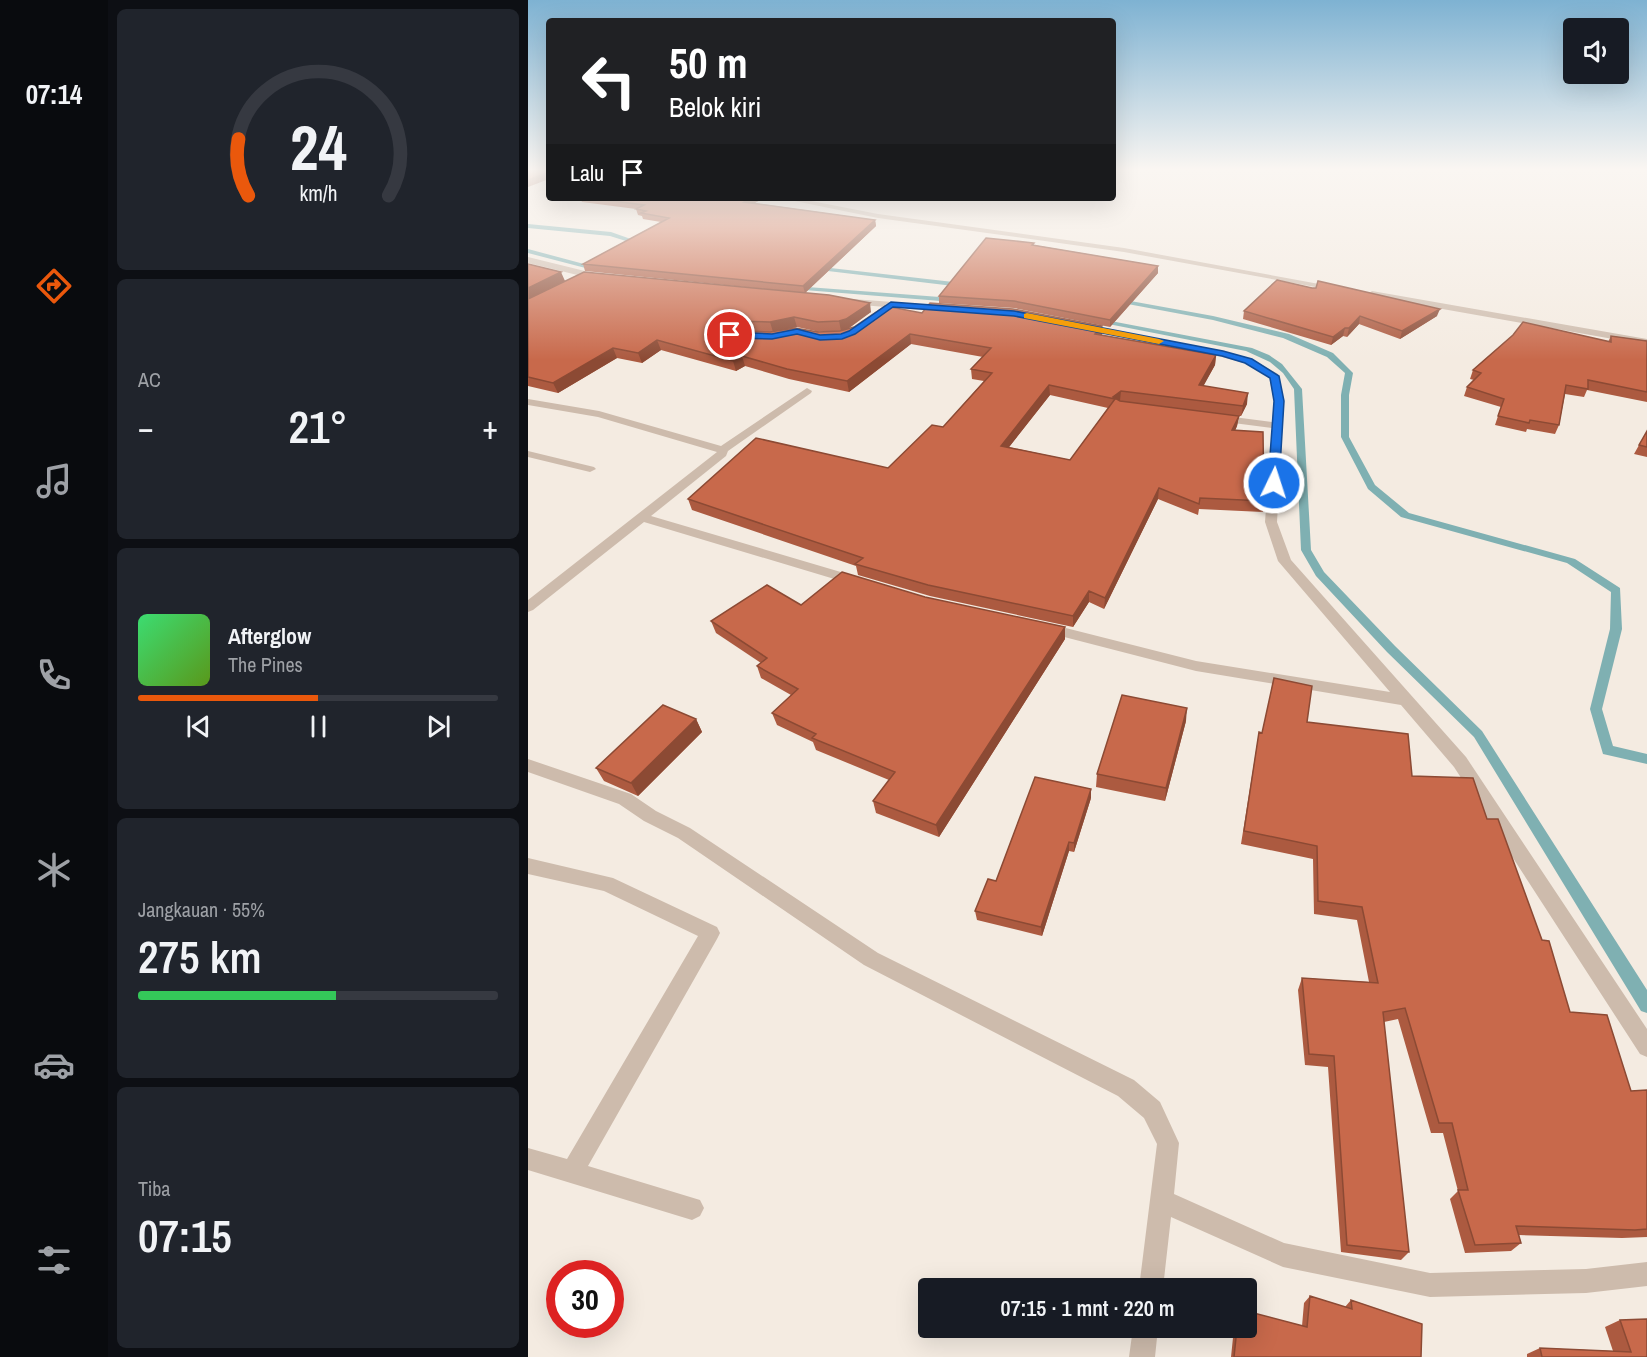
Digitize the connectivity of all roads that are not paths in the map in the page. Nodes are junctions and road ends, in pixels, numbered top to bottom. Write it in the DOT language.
graph roads {
  1 [pos="1003,233"];
  2 [pos="528,260"];
  3 [pos="606,278"];
  4 [pos="1344,289"];
  5 [pos="1367,293"];
  6 [pos="837,301"];
  7 [pos="958,309"];
  8 [pos="1069,324"];
  9 [pos="1647,342"];
  10 [pos="807,391"];
  11 [pos="528,402"];
  12 [pos="1210,417"];
  13 [pos="1278,426"];
  14 [pos="723,450"];
  15 [pos="528,454"];
  16 [pos="528,459"];
  17 [pos="644,518"];
  18 [pos="871,585"];
  19 [pos="528,607"];
  20 [pos="1030,625"];
  21 [pos="1406,700"];
  22 [pos="528,765"];
  23 [pos="528,866"];
  24 [pos="1647,1047"];
  25 [pos="528,1159"];
  26 [pos="572,1172"];
  27 [pos="1162,1202"];
  28 [pos="692,1208"];
  29 [pos="1647,1274"];
  30 [pos="1152,1278"];
  31 [pos="1145,1338"];
  32 [pos="1142,1357"];
  1 -- 4 [label="street"];
  2 -- 3 [label="street"];
  5 -- 9 [label="street"];
  6 -- 7 [label="street"];
  8 -- 13 [label="street"];
  10 -- 14 [label="street"];
  11 -- 14 [label="street"];
  12 -- 13 [label="street"];
  13 -- 21 [label="street"];
  14 -- 17 [label="street"];
  15 -- 16 [label="street"];
  17 -- 18 [label="street"];
  17 -- 19 [label="street"];
  20 -- 21 [label="street"];
  21 -- 24 [label="street"];
  22 -- 27 [label="street"];
  23 -- 26 [label="street"];
  25 -- 26 [label="street"];
  26 -- 28 [label="street"];
  27 -- 29 [label="street"];
  27 -- 30 [label="street"];
  31 -- 32 [label="street"];
}
